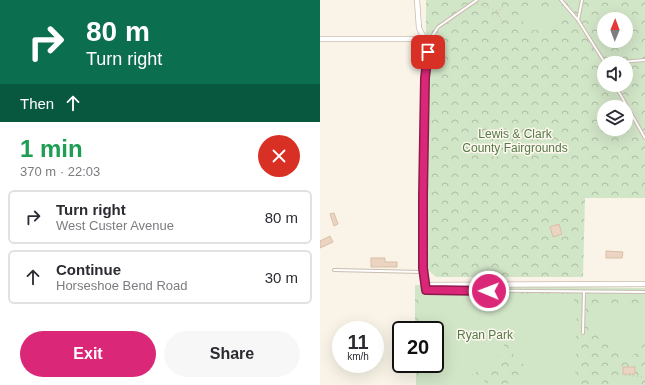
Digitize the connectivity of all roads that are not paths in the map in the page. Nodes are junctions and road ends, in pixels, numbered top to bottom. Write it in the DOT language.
graph roads {
  1 [pos="417,0"];
  2 [pos="477,0"];
  3 [pos="561,0"];
  4 [pos="582,0"];
  5 [pos="578,20"];
  6 [pos="423,38"];
  7 [pos="320,39"];
  8 [pos="427,44"];
  9 [pos="601,56"];
  10 [pos="645,60"];
  11 [pos="633,61"];
  12 [pos="619,92"];
  13 [pos="645,138"];
  14 [pos="334,270"];
  15 [pos="423,272"];
  16 [pos="645,284"];
  17 [pos="425,285"];
  18 [pos="584,292"];
  19 [pos="645,292"];
  20 [pos="583,333"];
  1 -- 6 [label="street"];
  2 -- 8 [label="lane"];
  3 -- 5 [label="lane"];
  4 -- 5 [label="lane"];
  5 -- 9 [label="lane"];
  6 -- 7 [label="street"];
  6 -- 8 [label="street"];
  8 -- 15 [label="street"];
  10 -- 11 [label="lane"];
  12 -- 13 [label="lane"];
  14 -- 15 [label="lane"];
  15 -- 17 [label="street"];
  16 -- 17 [label="street"];
  17 -- 18 [label="lane"];
  18 -- 19 [label="lane"];
  18 -- 20 [label="lane"];
}
